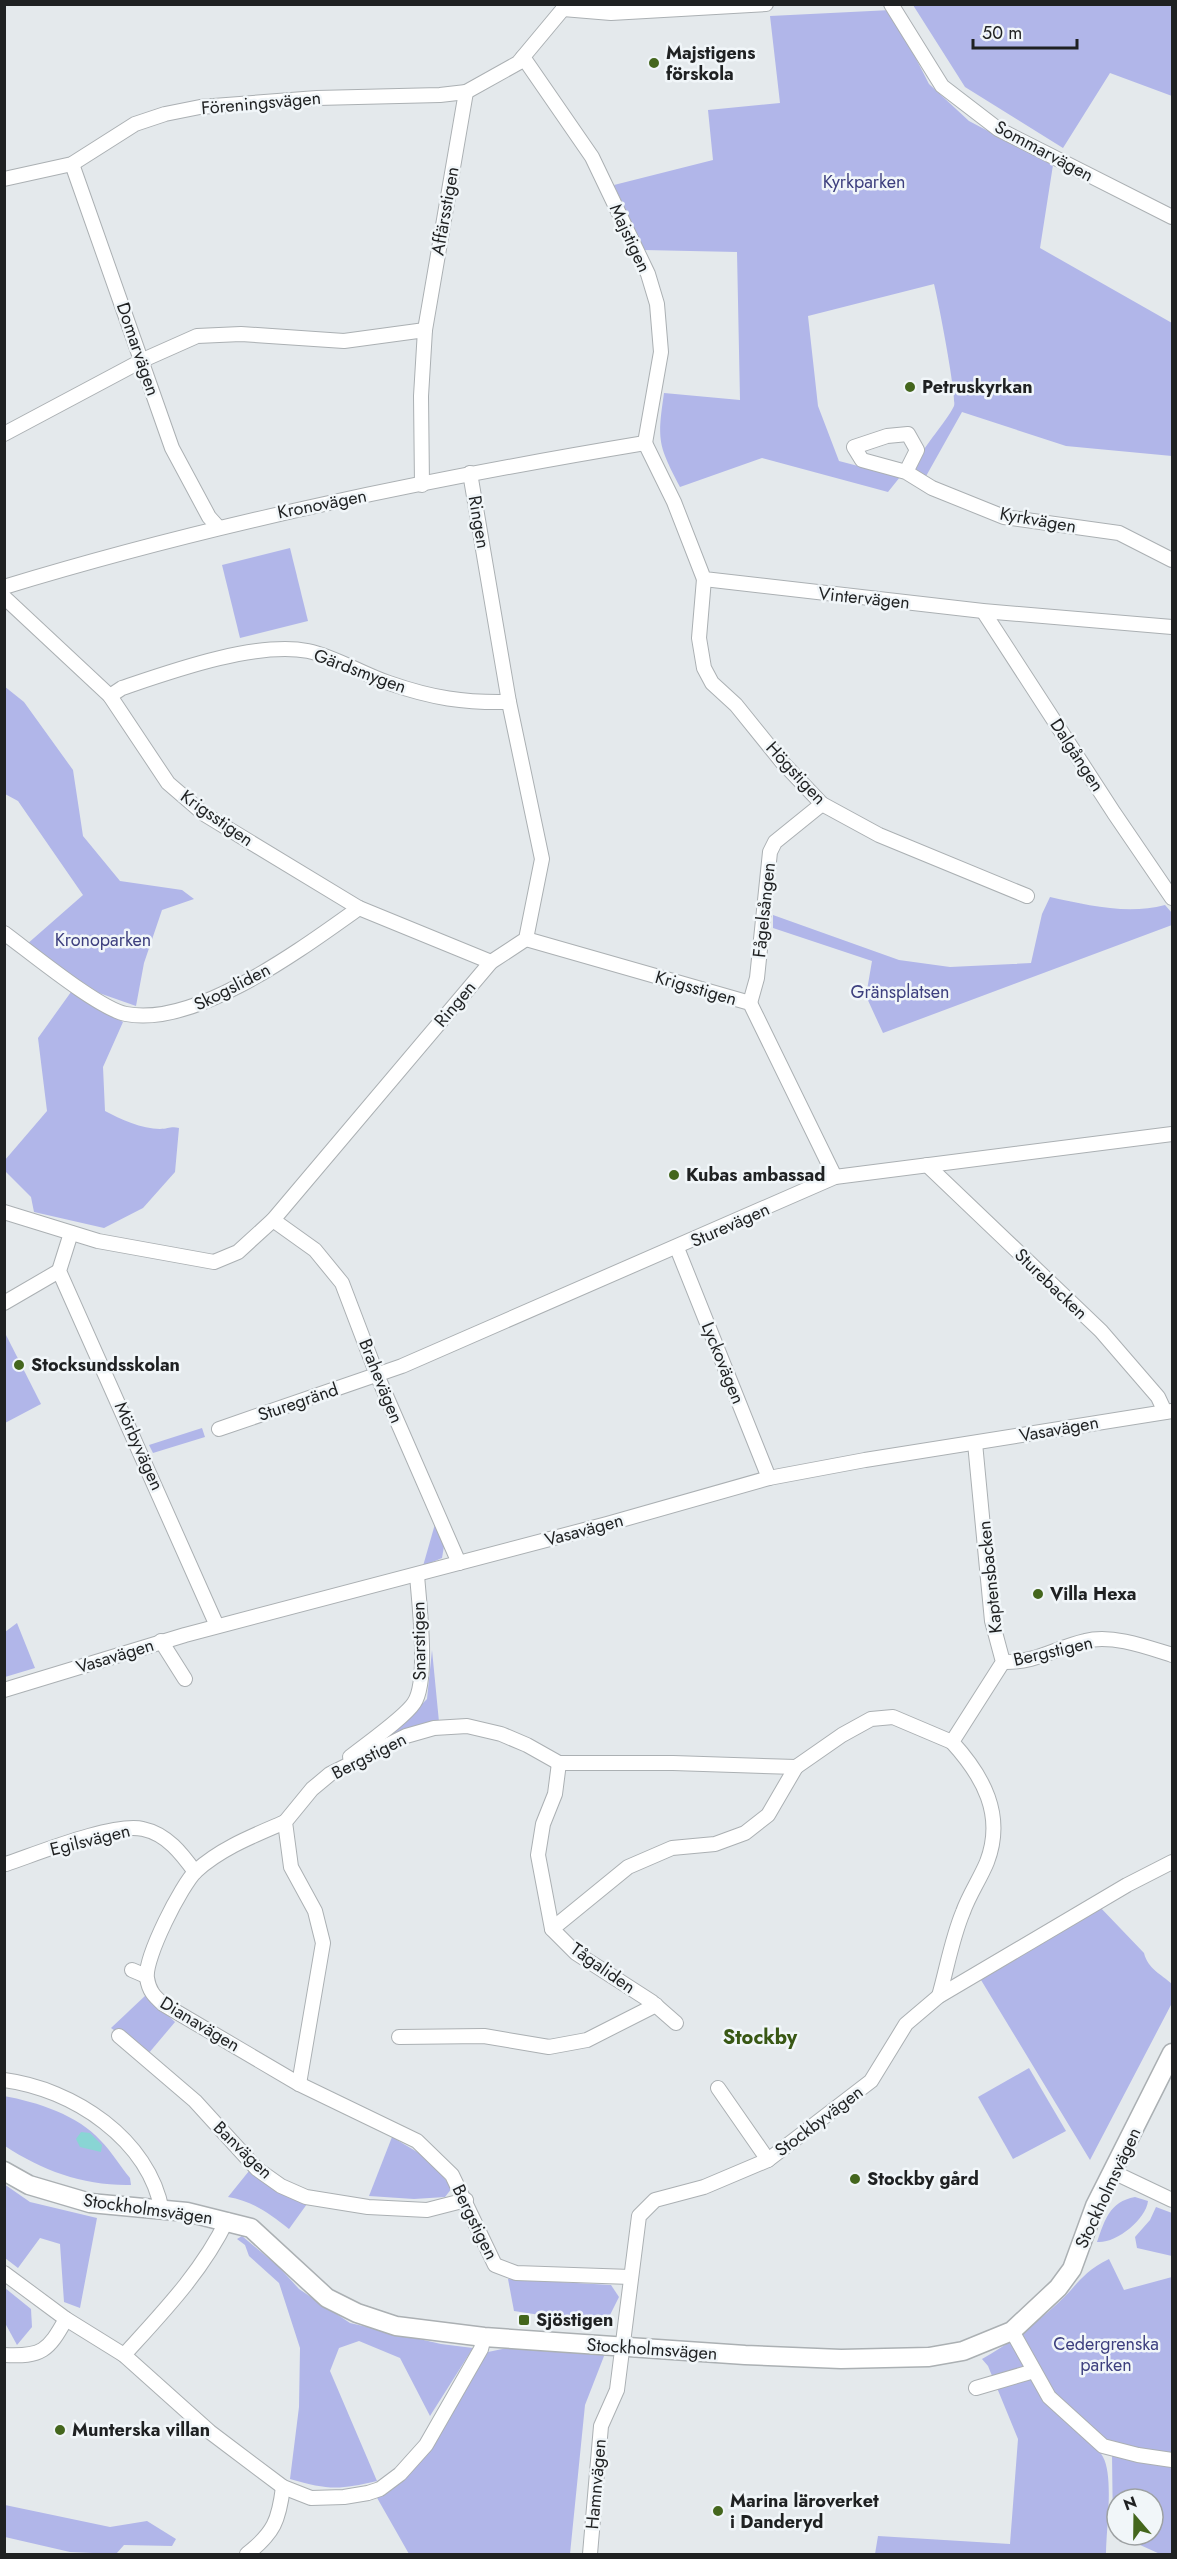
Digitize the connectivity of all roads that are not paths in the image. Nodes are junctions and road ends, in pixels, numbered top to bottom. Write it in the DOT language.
graph roads {
  1 [pos="766,4"];
  2 [pos="891,4"];
  3 [pos="563,7"];
  4 [pos="523,57"];
  5 [pos="466,92"];
  6 [pos="72,164"];
  7 [pos="4,180"];
  8 [pos="1173,217"];
  9 [pos="425,330"];
  10 [pos="142,360"];
  11 [pos="4,434"];
  12 [pos="645,443"];
  13 [pos="470,472"];
  14 [pos="906,472"];
  15 [pos="422,485"];
  16 [pos="218,527"];
  17 [pos="1173,560"];
  18 [pos="704,579"];
  19 [pos="4,587"];
  20 [pos="4,597"];
  21 [pos="984,611"];
  22 [pos="1173,627"];
  23 [pos="110,696"];
  24 [pos="509,702"];
  25 [pos="822,804"];
  26 [pos="1027,896"];
  27 [pos="1173,898"];
  28 [pos="359,908"];
  29 [pos="4,933"];
  30 [pos="526,939"];
  31 [pos="491,962"];
  32 [pos="750,1003"];
  33 [pos="1173,1134"];
  34 [pos="927,1165"];
  35 [pos="835,1177"];
  36 [pos="4,1212"];
  37 [pos="273,1220"];
  38 [pos="71,1233"];
  39 [pos="677,1248"];
  40 [pos="59,1271"];
  41 [pos="4,1303"];
  42 [pos="376,1375"];
  43 [pos="1169,1411"];
  44 [pos="219,1429"];
  45 [pos="975,1443"];
  46 [pos="769,1478"];
  47 [pos="459,1563"];
  48 [pos="417,1575"];
  49 [pos="218,1626"];
  50 [pos="161,1641"];
  51 [pos="1173,1655"];
  52 [pos="1003,1662"];
  53 [pos="185,1679"];
  54 [pos="4,1690"];
  55 [pos="952,1742"];
  56 [pos="559,1763"];
  57 [pos="796,1767"];
  58 [pos="330,1774"];
  59 [pos="285,1821"];
  60 [pos="1173,1862"];
  61 [pos="6,1864"];
  62 [pos="195,1872"];
  63 [pos="552,1929"];
  64 [pos="132,1970"];
  65 [pos="146,1976"];
  66 [pos="939,1996"];
  67 [pos="656,2005"];
  68 [pos="676,2023"];
  69 [pos="119,2036"];
  70 [pos="399,2037"];
  71 [pos="1173,2053"];
  72 [pos="4,2079"];
  73 [pos="299,2084"];
  74 [pos="718,2088"];
  75 [pos="768,2160"];
  76 [pos="4,2171"];
  77 [pos="1113,2172"];
  78 [pos="465,2200"];
  79 [pos="1173,2200"];
  80 [pos="162,2211"];
  81 [pos="227,2220"];
  82 [pos="4,2273"];
  83 [pos="631,2277"];
  84 [pos="66,2319"];
  85 [pos="1012,2331"];
  86 [pos="484,2337"];
  87 [pos="623,2346"];
  88 [pos="4,2355"];
  89 [pos="124,2355"];
  90 [pos="1034,2371"];
  91 [pos="976,2388"];
  92 [pos="1173,2460"];
  93 [pos="283,2487"];
  94 [pos="247,2554"];
  95 [pos="590,2554"];
  1 -- 3 [label="street"];
  2 -- 8 [label="street, Sommarvägen"];
  3 -- 4 [label="street, Föreningsvägen"];
  4 -- 5 [label="street, Föreningsvägen"];
  4 -- 12 [label="street, Majstigen"];
  5 -- 6 [label="street, Föreningsvägen"];
  5 -- 9 [label="street, Affärsstigen"];
  6 -- 7 [label="street, Föreningsvägen"];
  6 -- 10 [label="street, Domarvägen"];
  9 -- 10 [label="street"];
  9 -- 15 [label="street"];
  10 -- 11 [label="street"];
  10 -- 16 [label="street, Domarvägen"];
  12 -- 13 [label="street, Kronovägen"];
  12 -- 18 [label="street"];
  13 -- 15 [label="street, Kronovägen"];
  13 -- 24 [label="street, Ringen"];
  14 -- 17 [label="street, Kyrkvägen"];
  15 -- 16 [label="street, Kronovägen"];
  16 -- 19 [label="street, Kronovägen"];
  18 -- 21 [label="street, Vintervägen"];
  18 -- 25 [label="street, Högstigen"];
  20 -- 23 [label="street, Krigsstigen"];
  21 -- 22 [label="street, Vintervägen"];
  21 -- 27 [label="street, Dalgången"];
  23 -- 24 [label="street, Gärdsmygen"];
  23 -- 28 [label="street, Krigsstigen"];
  24 -- 30 [label="street, Ringen"];
  25 -- 26 [label="street, Högstigen"];
  25 -- 32 [label="street, Fågelsången"];
  28 -- 29 [label="street, Skogsliden"];
  28 -- 31 [label="street, Krigsstigen"];
  30 -- 31 [label="street, Ringen"];
  30 -- 32 [label="street, Krigsstigen"];
  31 -- 37 [label="street, Ringen"];
  32 -- 35 [label="street, Krigsstigen"];
  33 -- 34 [label="street, Sturevägen"];
  34 -- 35 [label="street, Sturevägen"];
  34 -- 43 [label="street, Sturebacken"];
  35 -- 39 [label="street, Sturevägen"];
  36 -- 38 [label="street, Ringen"];
  37 -- 38 [label="street, Ringen"];
  37 -- 42 [label="street, Brahevägen"];
  38 -- 40 [label="street"];
  39 -- 42 [label="street, Sturevägen"];
  39 -- 46 [label="street, Lyckovägen"];
  40 -- 41 [label="street"];
  40 -- 49 [label="street, Mörbyvägen"];
  42 -- 44 [label="street, Sturegränd"];
  42 -- 47 [label="street, Brahevägen"];
  43 -- 45 [label="street, Vasavägen"];
  45 -- 46 [label="street, Vasavägen"];
  45 -- 52 [label="street, Kaptensbacken"];
  46 -- 47 [label="street, Vasavägen"];
  47 -- 48 [label="street, Vasavägen"];
  48 -- 49 [label="street, Vasavägen"];
  48 -- 58 [label="street, Snarstigen"];
  49 -- 50 [label="street, Vasavägen"];
  50 -- 53 [label="street"];
  50 -- 54 [label="street, Vasavägen"];
  51 -- 52 [label="street, Bergstigen"];
  52 -- 55 [label="street"];
  55 -- 57 [label="street"];
  55 -- 66 [label="street"];
  56 -- 57 [label="street, Bergstigen"];
  56 -- 58 [label="street, Bergstigen"];
  56 -- 63 [label="street"];
  57 -- 63 [label="street"];
  58 -- 59 [label="street, Bergstigen"];
  59 -- 62 [label="street, Dianavägen"];
  59 -- 73 [label="street"];
  60 -- 66 [label="street, Stockbyvägen"];
  61 -- 62 [label="street, Egilsvägen"];
  62 -- 65 [label="street, Dianavägen"];
  63 -- 67 [label="street, Tågaliden"];
  64 -- 65 [label="street"];
  65 -- 73 [label="street, Dianavägen"];
  66 -- 75 [label="street, Stockbyvägen"];
  67 -- 68 [label="street, Tågaliden"];
  67 -- 70 [label="street"];
  69 -- 78 [label="street, Banvägen"];
  71 -- 77 [label="street, Stockholmsvägen"];
  72 -- 80 [label="street"];
  73 -- 78 [label="street, Bergstigen"];
  74 -- 75 [label="street"];
  75 -- 83 [label="street, Stockbyvägen"];
  76 -- 80 [label="street, Stockholmsvägen"];
  77 -- 79 [label="street"];
  77 -- 85 [label="street, Stockholmsvägen"];
  78 -- 83 [label="street, Bergstigen"];
  80 -- 81 [label="street, Stockholmsvägen"];
  81 -- 86 [label="street, Stockholmsvägen"];
  81 -- 89 [label="street"];
  82 -- 84 [label="street"];
  83 -- 87 [label="street, Stockbyvägen"];
  84 -- 88 [label="street"];
  84 -- 89 [label="street"];
  85 -- 87 [label="street, Stockholmsvägen"];
  85 -- 90 [label="street"];
  86 -- 87 [label="street, Stockholmsvägen"];
  86 -- 93 [label="street"];
  87 -- 95 [label="street, Hamnvägen"];
  89 -- 93 [label="street"];
  90 -- 91 [label="street"];
  90 -- 92 [label="street"];
  93 -- 94 [label="street"];
}
